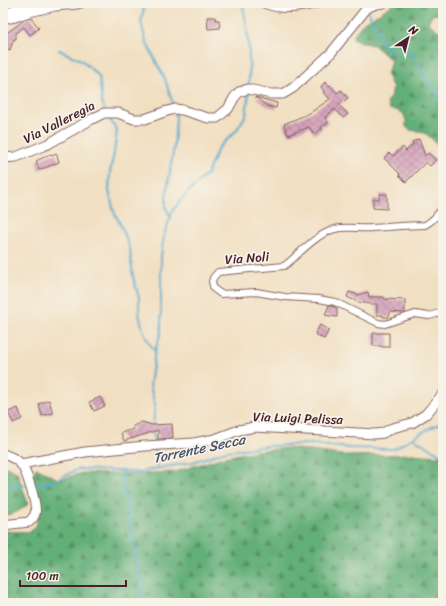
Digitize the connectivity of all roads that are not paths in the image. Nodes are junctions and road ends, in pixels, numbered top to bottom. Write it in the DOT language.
graph roads {
  1 [pos="35,3"];
  2 [pos="81,3"];
  3 [pos="264,3"];
  4 [pos="317,3"];
  5 [pos="383,3"];
  6 [pos="5,15"];
  7 [pos="3,158"];
  8 [pos="443,207"];
  9 [pos="443,312"];
  10 [pos="443,394"];
  11 [pos="3,454"];
  12 [pos="21,464"];
  13 [pos="3,524"];
  1 -- 6 [label="street"];
  2 -- 6 [label="street"];
  3 -- 4 [label="street"];
  5 -- 7 [label="street, Via Valleregia"];
  8 -- 9 [label="street, Via Noli"];
  10 -- 12 [label="street, Via Luigi Pelissa"];
  11 -- 12 [label="street"];
  12 -- 13 [label="street"];
}
